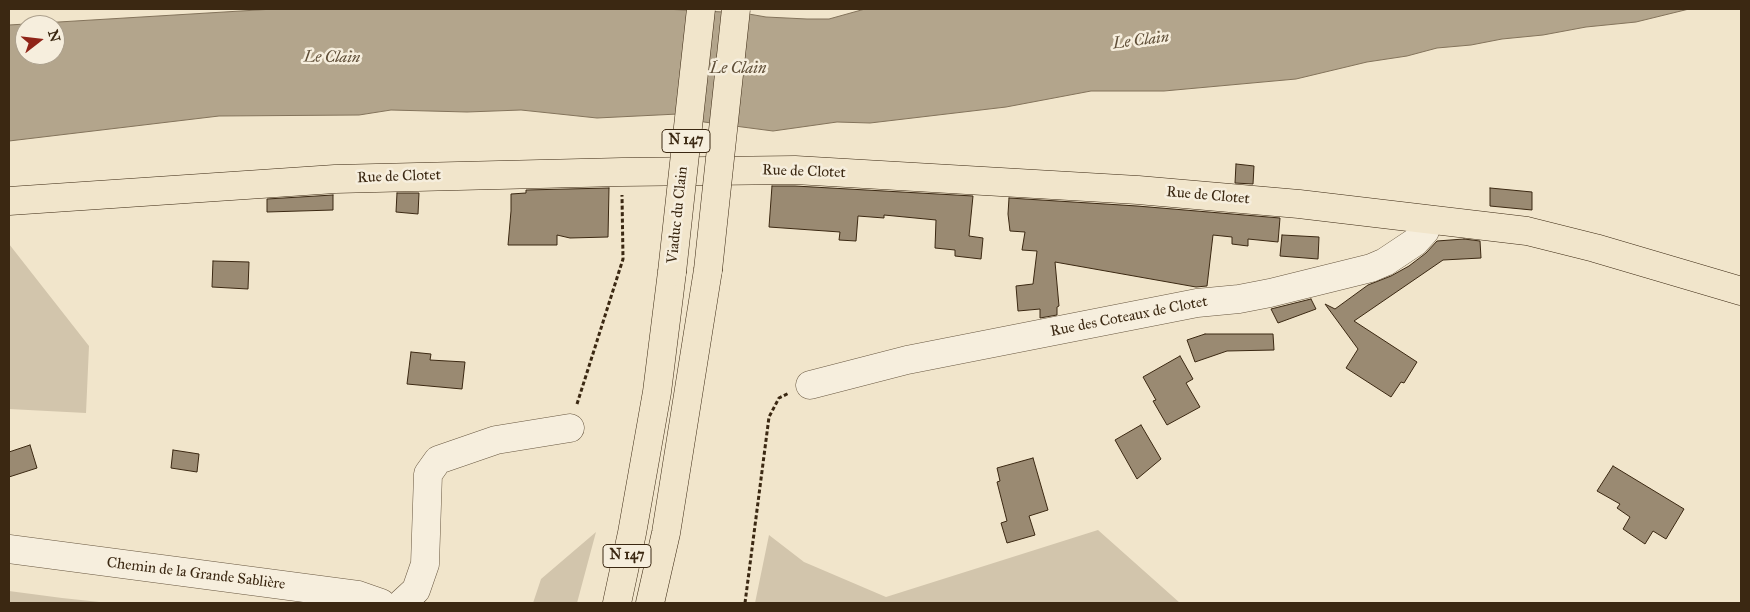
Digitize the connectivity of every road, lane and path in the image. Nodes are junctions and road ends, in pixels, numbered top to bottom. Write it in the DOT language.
graph roads {
  1 [pos="701,9"];
  2 [pos="736,9"];
  3 [pos="622,172"];
  4 [pos="9,201"];
  5 [pos="1428,220"];
  6 [pos="1741,291"];
  7 [pos="810,385"];
  8 [pos="570,428"];
  9 [pos="9,549"];
  10 [pos="381,603"];
  11 [pos="402,603"];
  12 [pos="617,603"];
  13 [pos="650,603"];
  14 [pos="745,603"];
  1 -- 12 [label="main road, Viaduc du Clain / N 147, bridge"];
  2 -- 13 [label="main road, N 147, bridge"];
  3 -- 4 [label="main road, Rue de Clotet"];
  3 -- 5 [label="main road, Rue de Clotet"];
  3 -- 8 [label="path"];
  5 -- 6 [label="main road, Rue de Clotet"];
  5 -- 7 [label="street, Rue des Coteaux de Clotet"];
  7 -- 14 [label="path"];
  8 -- 11 [label="street"];
  9 -- 10 [label="street, Chemin de la Grande Sablière"];
}
